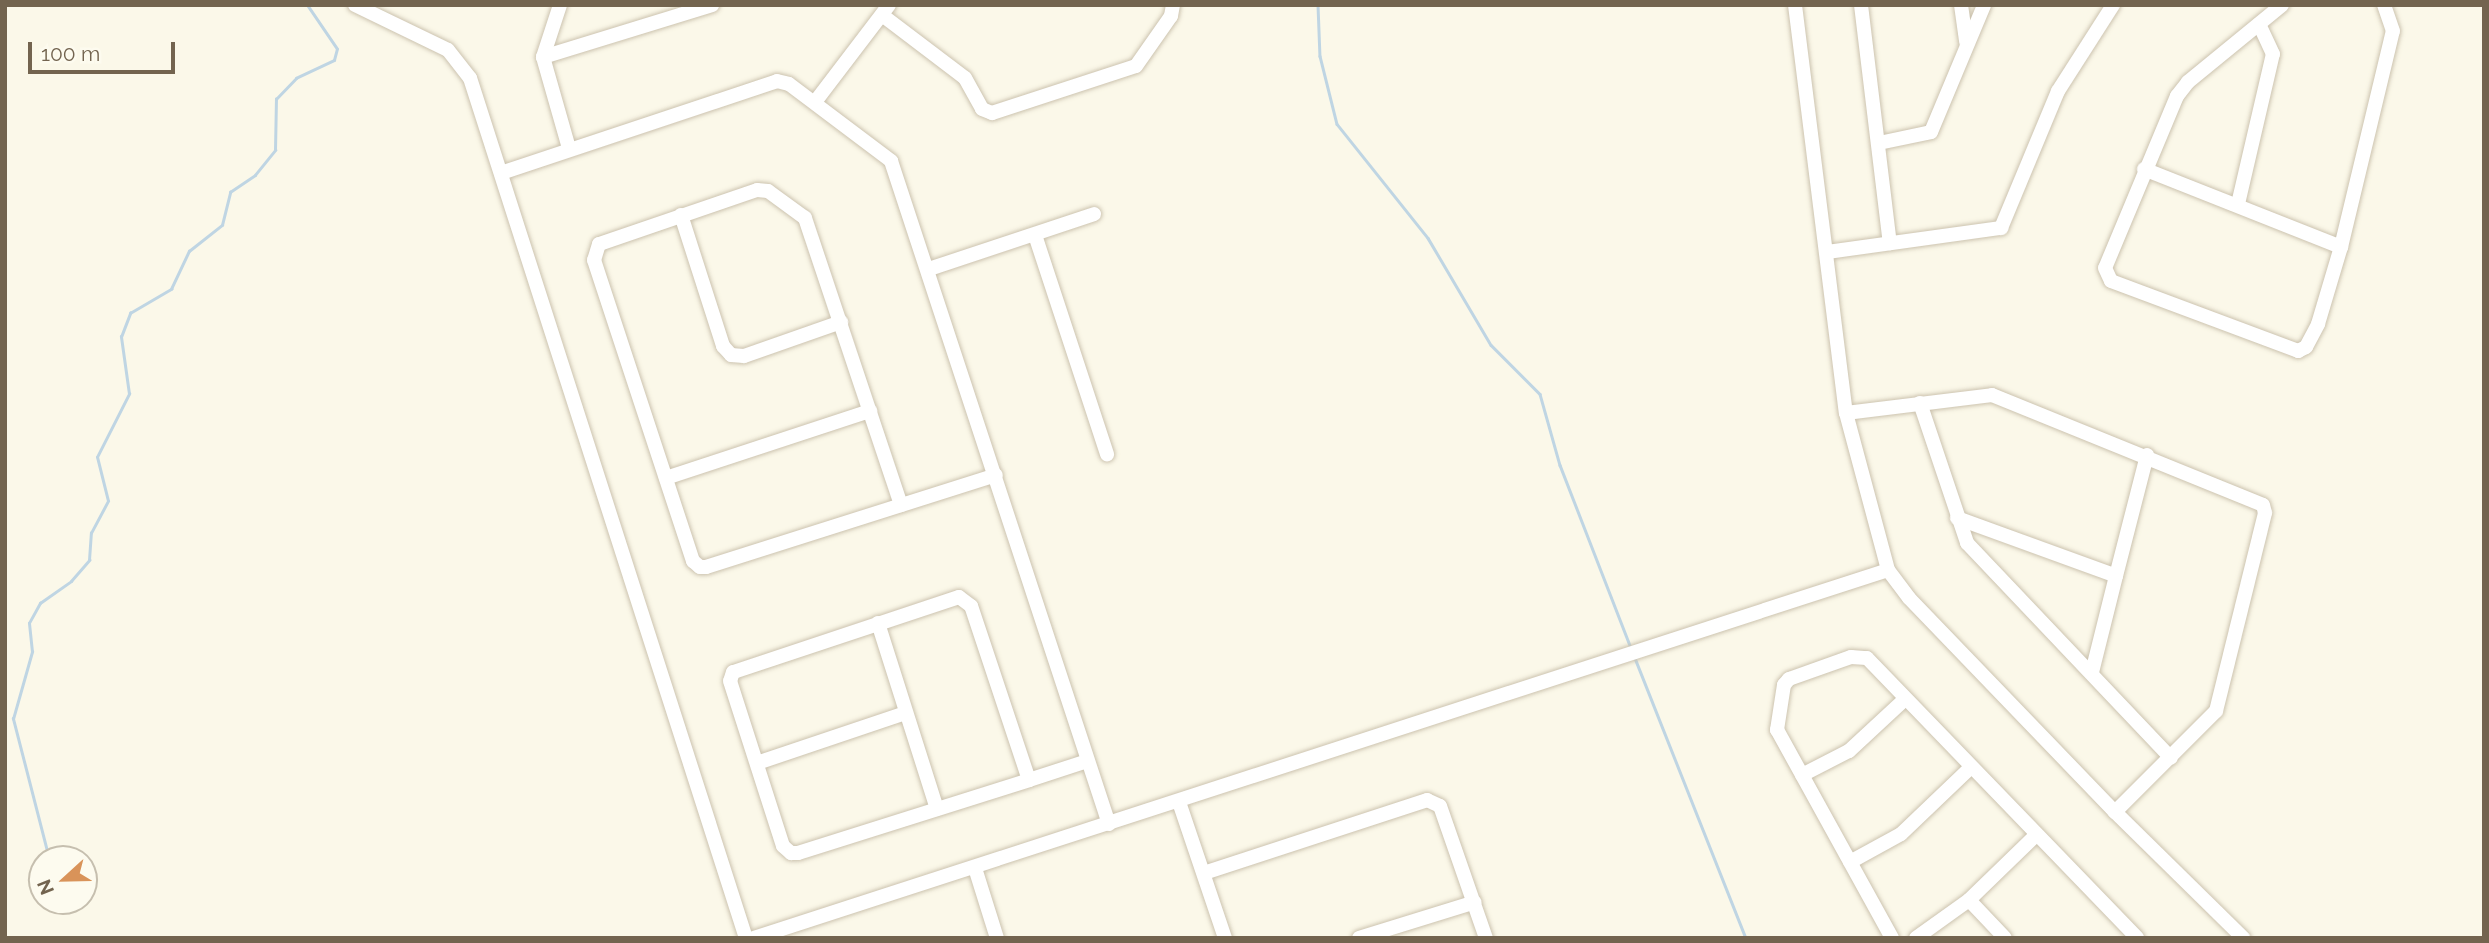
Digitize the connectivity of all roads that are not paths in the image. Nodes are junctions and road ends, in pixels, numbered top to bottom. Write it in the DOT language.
graph roads {
  1 [pos="355,5"];
  2 [pos="560,5"];
  3 [pos="712,5"];
  4 [pos="1173,5"];
  5 [pos="1795,5"];
  6 [pos="1861,5"];
  7 [pos="1961,5"];
  8 [pos="1984,5"];
  9 [pos="2113,5"];
  10 [pos="2282,5"];
  11 [pos="2384,5"];
  12 [pos="886,10"];
  13 [pos="2259,24"];
  14 [pos="1967,46"];
  15 [pos="543,57"];
  16 [pos="815,102"];
  17 [pos="1879,143"];
  18 [pos="569,148"];
  19 [pos="2144,169"];
  20 [pos="501,173"];
  21 [pos="2238,204"];
  22 [pos="1094,214"];
  23 [pos="681,215"];
  24 [pos="1035,234"];
  25 [pos="1890,243"];
  26 [pos="2341,247"];
  27 [pos="1826,252"];
  28 [pos="929,269"];
  29 [pos="841,322"];
  30 [pos="1920,403"];
  31 [pos="870,411"];
  32 [pos="1846,413"];
  33 [pos="1107,454"];
  34 [pos="2147,455"];
  35 [pos="996,475"];
  36 [pos="666,478"];
  37 [pos="901,505"];
  38 [pos="1957,518"];
  39 [pos="1888,569"];
  40 [pos="2116,576"];
  41 [pos="878,623"];
  42 [pos="2092,672"];
  43 [pos="1905,699"];
  44 [pos="906,713"];
  45 [pos="2171,758"];
  46 [pos="1087,761"];
  47 [pos="757,763"];
  48 [pos="1971,767"];
  49 [pos="1802,775"];
  50 [pos="1030,780"];
  51 [pos="1179,802"];
  52 [pos="937,809"];
  53 [pos="2115,813"];
  54 [pos="1109,824"];
  55 [pos="2036,835"];
  56 [pos="1850,862"];
  57 [pos="975,868"];
  58 [pos="1204,873"];
  59 [pos="1969,900"];
  60 [pos="1475,902"];
  61 [pos="746,938"];
  62 [pos="754,938"];
  63 [pos="997,938"];
  64 [pos="1225,938"];
  65 [pos="1359,938"];
  66 [pos="1486,938"];
  67 [pos="1892,938"];
  68 [pos="1916,938"];
  69 [pos="2005,938"];
  70 [pos="2137,938"];
  71 [pos="2243,938"];
  1 -- 20 [label="street"];
  2 -- 15 [label="street"];
  3 -- 15 [label="street"];
  4 -- 12 [label="street"];
  5 -- 27 [label="street"];
  6 -- 17 [label="street"];
  7 -- 14 [label="street"];
  8 -- 14 [label="street"];
  9 -- 25 [label="street"];
  10 -- 13 [label="street"];
  11 -- 26 [label="street"];
  12 -- 16 [label="street"];
  13 -- 19 [label="street"];
  13 -- 21 [label="street"];
  14 -- 17 [label="street"];
  15 -- 18 [label="street"];
  16 -- 18 [label="street"];
  16 -- 28 [label="street"];
  17 -- 25 [label="street"];
  18 -- 20 [label="street"];
  19 -- 21 [label="street"];
  19 -- 26 [label="street"];
  20 -- 61 [label="street"];
  21 -- 26 [label="street"];
  22 -- 24 [label="street"];
  23 -- 29 [label="street"];
  23 -- 29 [label="street"];
  23 -- 36 [label="street"];
  24 -- 28 [label="street"];
  24 -- 33 [label="street"];
  25 -- 27 [label="street"];
  27 -- 32 [label="street"];
  28 -- 35 [label="street"];
  29 -- 31 [label="street"];
  30 -- 32 [label="street"];
  30 -- 34 [label="street"];
  30 -- 38 [label="street"];
  31 -- 36 [label="street"];
  31 -- 37 [label="street"];
  32 -- 39 [label="street"];
  34 -- 40 [label="street"];
  34 -- 45 [label="street"];
  35 -- 37 [label="street"];
  35 -- 46 [label="street"];
  36 -- 37 [label="street"];
  38 -- 40 [label="street"];
  38 -- 42 [label="street"];
  39 -- 51 [label="street"];
  39 -- 53 [label="street"];
  40 -- 42 [label="street"];
  41 -- 44 [label="street"];
  41 -- 47 [label="street"];
  41 -- 50 [label="street"];
  42 -- 45 [label="street"];
  43 -- 48 [label="street"];
  43 -- 49 [label="street"];
  43 -- 49 [label="street"];
  44 -- 47 [label="street"];
  44 -- 52 [label="street"];
  45 -- 53 [label="street"];
  46 -- 50 [label="street"];
  46 -- 54 [label="street"];
  47 -- 52 [label="street"];
  48 -- 55 [label="street"];
  48 -- 56 [label="street"];
  49 -- 56 [label="street"];
  50 -- 52 [label="street"];
  51 -- 54 [label="street"];
  51 -- 58 [label="street"];
  53 -- 71 [label="street"];
  54 -- 57 [label="street"];
  55 -- 59 [label="street"];
  55 -- 70 [label="street"];
  56 -- 67 [label="street"];
  57 -- 62 [label="street"];
  57 -- 63 [label="street"];
  58 -- 60 [label="street"];
  58 -- 64 [label="street"];
  59 -- 68 [label="street"];
  59 -- 69 [label="street"];
  60 -- 65 [label="street"];
  60 -- 66 [label="street"];
}
